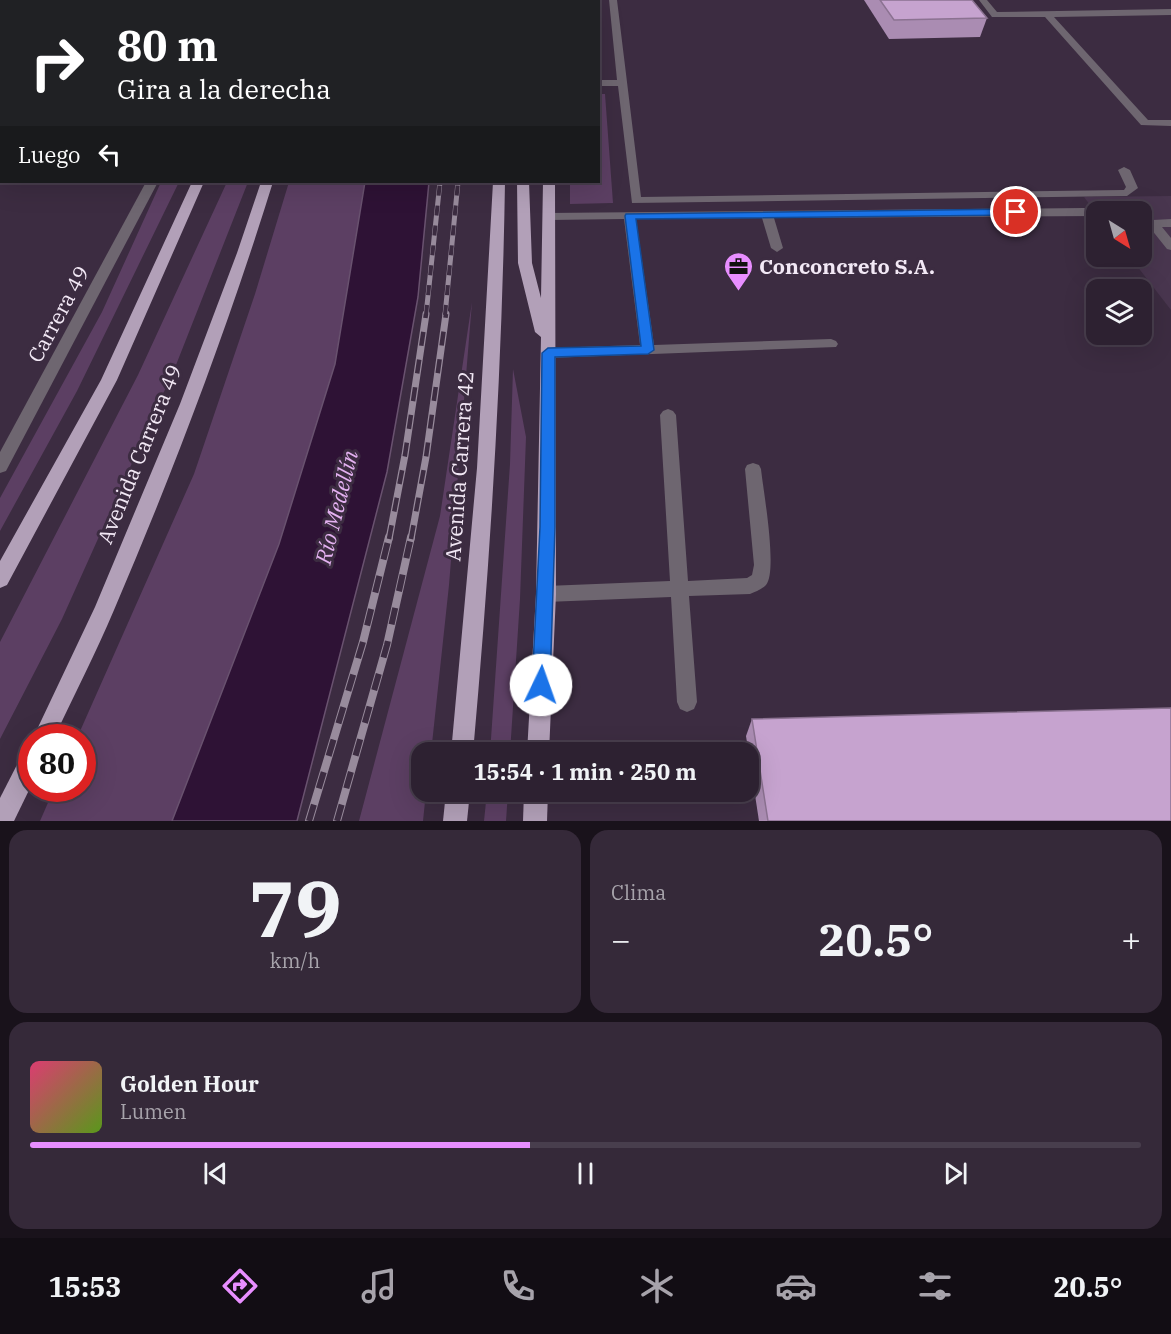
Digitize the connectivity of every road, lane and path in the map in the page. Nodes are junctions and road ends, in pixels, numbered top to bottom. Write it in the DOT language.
graph roads {
  1 [pos="613,0"];
  2 [pos="983,0"];
  3 [pos="1171,12"];
  4 [pos="1047,14"];
  5 [pos="600,76"];
  6 [pos="622,79"];
  7 [pos="600,83"];
  8 [pos="1171,123"];
  9 [pos="1124,170"];
  10 [pos="151,183"];
  11 [pos="198,183"];
  12 [pos="267,183"];
  13 [pos="499,183"];
  14 [pos="523,183"];
  15 [pos="549,183"];
  16 [pos="1086,212"];
  17 [pos="767,215"];
  18 [pos="550,216"];
  19 [pos="630,216"];
  20 [pos="1171,223"];
  21 [pos="1171,246"];
  22 [pos="777,248"];
  23 [pos="831,344"];
  24 [pos="648,350"];
  25 [pos="548,353"];
  26 [pos="668,416"];
  27 [pos="0,467"];
  28 [pos="753,470"];
  29 [pos="0,579"];
  30 [pos="680,590"];
  31 [pos="546,594"];
  32 [pos="687,702"];
  33 [pos="49,724"];
  34 [pos="463,742"];
  35 [pos="539,742"];
  36 [pos="18,787"];
  37 [pos="457,802"];
  38 [pos="536,802"];
  39 [pos="1,821"];
  40 [pos="455,821"];
  41 [pos="535,821"];
  1 -- 6 [label="street"];
  2 -- 4 [label="street"];
  3 -- 4 [label="street"];
  4 -- 8 [label="street"];
  5 -- 6 [label="street"];
  6 -- 7 [label="street"];
  6 -- 9 [label="street"];
  10 -- 27 [label="street, Carrera 49"];
  11 -- 29 [label="highway"];
  12 -- 33 [label="highway, Avenida Carrera 49"];
  13 -- 34 [label="highway, Avenida Carrera 42"];
  14 -- 25 [label="highway"];
  15 -- 18 [label="highway"];
  16 -- 17 [label="street"];
  17 -- 19 [label="street"];
  17 -- 22 [label="street"];
  18 -- 19 [label="street"];
  18 -- 25 [label="highway"];
  19 -- 24 [label="street"];
  20 -- 21 [label="street"];
  23 -- 24 [label="street"];
  24 -- 25 [label="street"];
  25 -- 31 [label="highway"];
  26 -- 30 [label="street"];
  28 -- 30 [label="street"];
  30 -- 31 [label="street"];
  30 -- 32 [label="street"];
  31 -- 35 [label="highway"];
  36 -- 39 [label="highway"];
  37 -- 40 [label="highway"];
  38 -- 41 [label="highway"];
}
